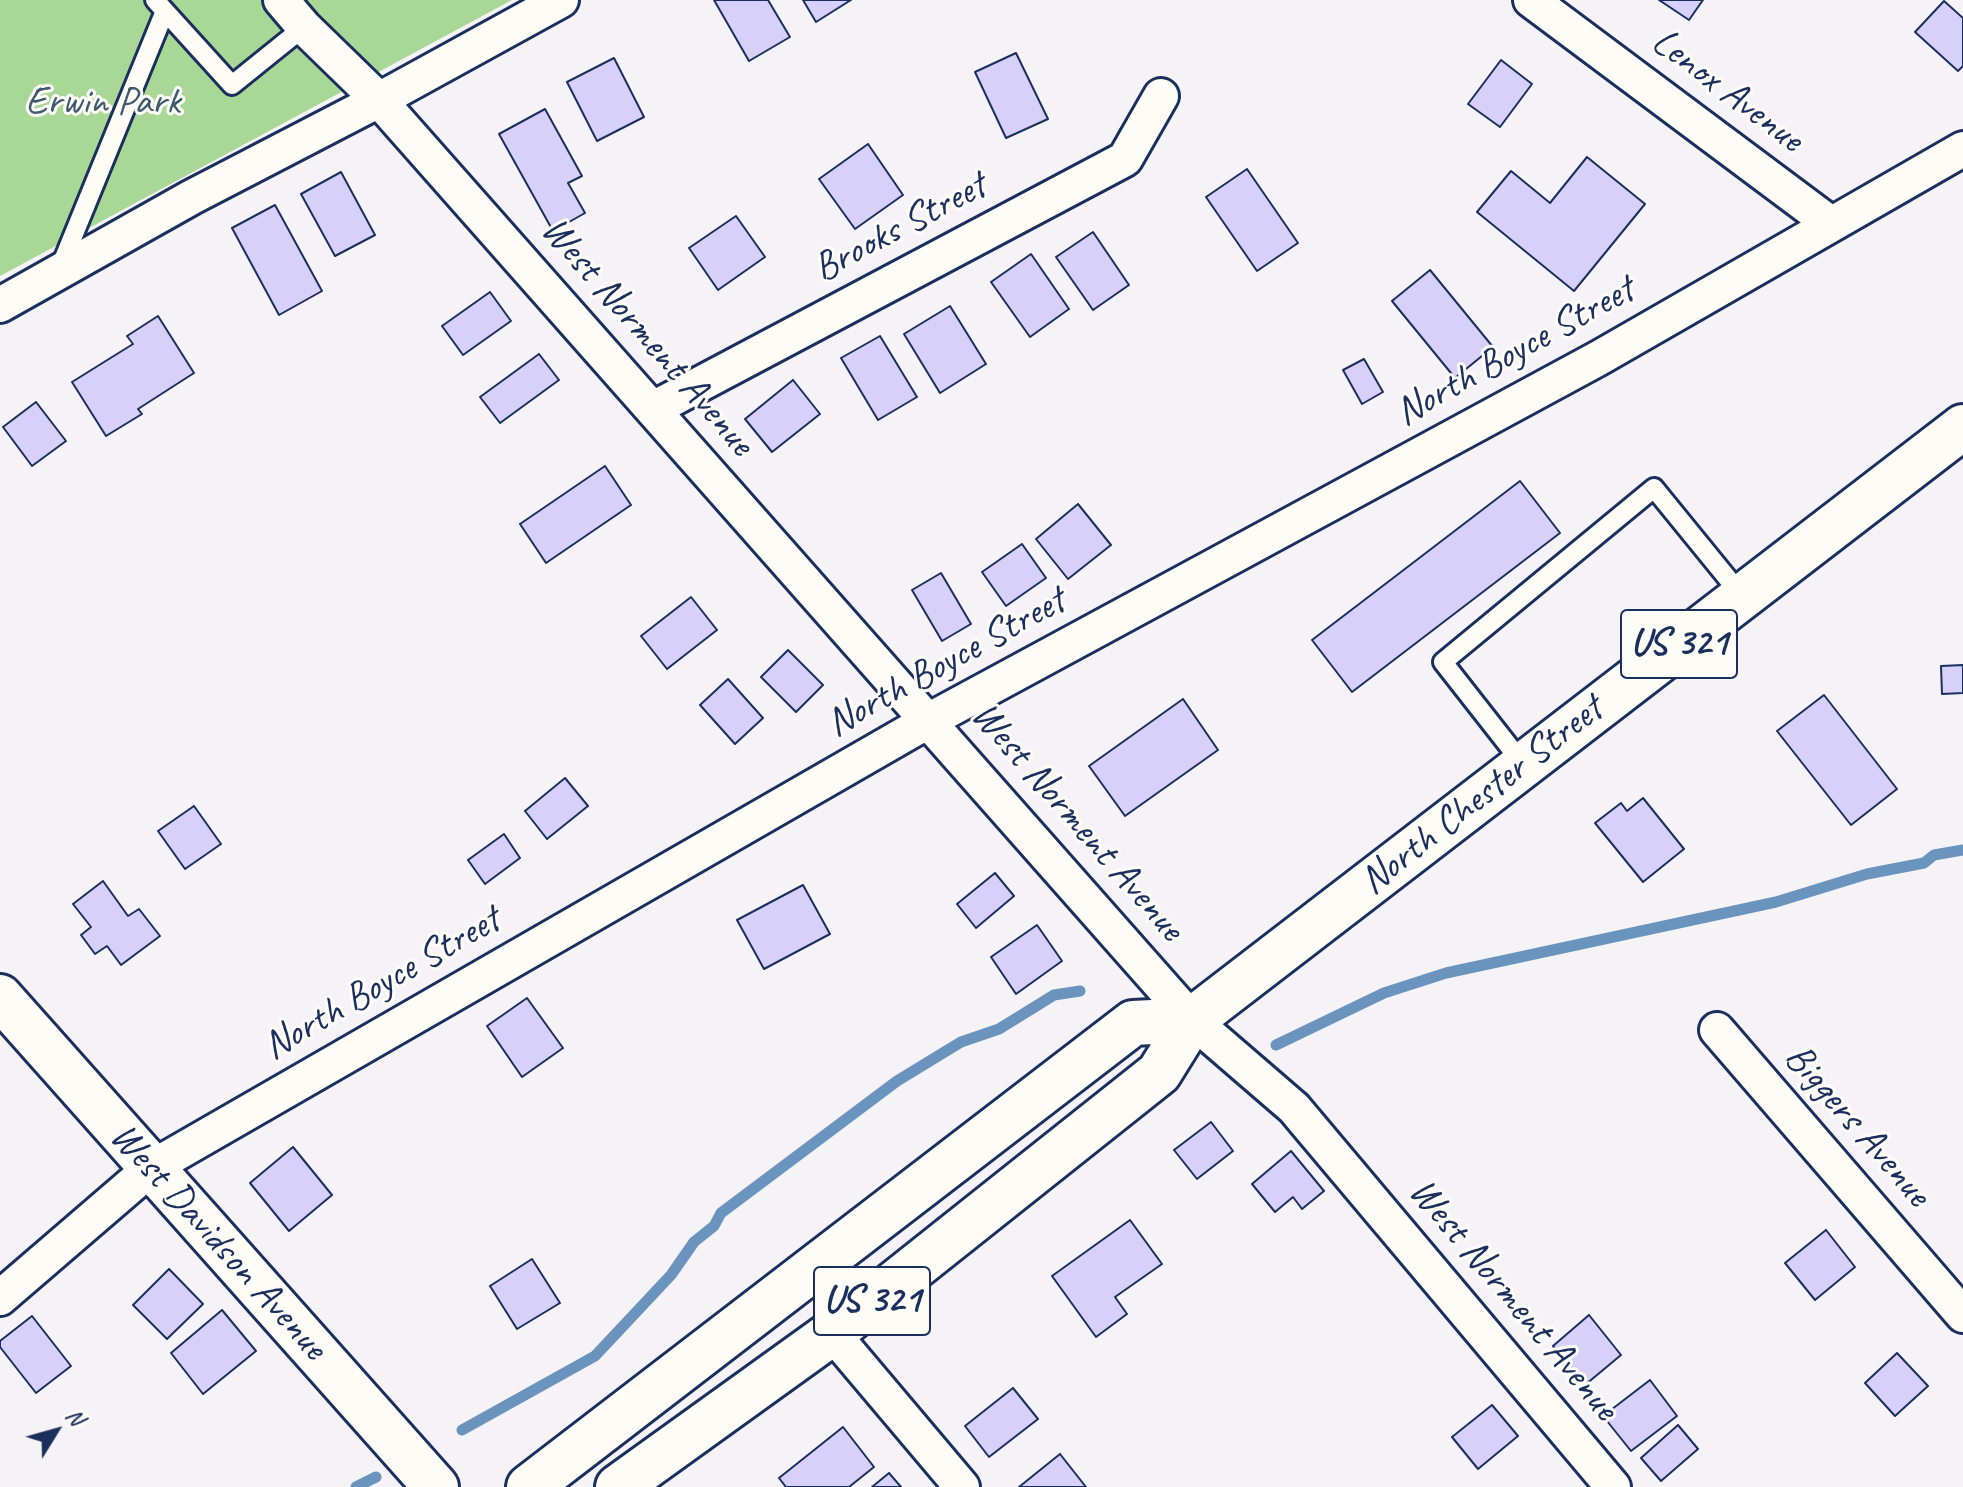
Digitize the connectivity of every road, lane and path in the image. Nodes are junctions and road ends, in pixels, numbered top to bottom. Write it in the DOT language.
graph roads {
  1 [pos="281,0"];
  2 [pos="561,0"];
  3 [pos="1531,0"];
  4 [pos="160,6"];
  5 [pos="304,27"];
  6 [pos="1161,96"];
  7 [pos="379,100"];
  8 [pos="1963,149"];
  9 [pos="1831,224"];
  10 [pos="58,272"];
  11 [pos="0,305"];
  12 [pos="653,409"];
  13 [pos="1963,427"];
  14 [pos="1742,596"];
  15 [pos="928,721"];
  16 [pos="1523,764"];
  17 [pos="0,997"];
  18 [pos="1192,1020"];
  19 [pos="1717,1030"];
  20 [pos="151,1168"];
  21 [pos="0,1298"];
  22 [pos="1963,1315"];
  23 [pos="832,1333"];
  24 [pos="436,1487"];
  25 [pos="529,1487"];
  26 [pos="618,1487"];
  27 [pos="962,1487"];
  28 [pos="1613,1487"];
  1 -- 5 [label="street, West Norment Avenue"];
  2 -- 7 [label="street"];
  3 -- 9 [label="street, Lenox Avenue"];
  4 -- 5 [label="lane"];
  4 -- 10 [label="lane"];
  5 -- 7 [label="street, West Norment Avenue"];
  6 -- 12 [label="street, Brooks Street"];
  7 -- 10 [label="street"];
  7 -- 12 [label="street, West Norment Avenue"];
  8 -- 9 [label="street, North Boyce Street"];
  9 -- 15 [label="street, North Boyce Street"];
  10 -- 11 [label="street"];
  12 -- 15 [label="street, West Norment Avenue"];
  13 -- 14 [label="main road, North Chester Street / US 321"];
  14 -- 16 [label="main road, North Chester Street / US 321"];
  14 -- 16 [label="lane"];
  15 -- 18 [label="street, West Norment Avenue"];
  15 -- 20 [label="street, North Boyce Street"];
  16 -- 18 [label="main road, North Chester Street / US 321"];
  17 -- 20 [label="main road, West Davidson Avenue"];
  18 -- 23 [label="main road, North Chester Street / US 321"];
  18 -- 25 [label="main road, US 321"];
  18 -- 28 [label="street, West Norment Avenue"];
  19 -- 22 [label="street, Biggers Avenue"];
  20 -- 21 [label="street, North Boyce Street"];
  20 -- 24 [label="main road, West Davidson Avenue"];
  23 -- 26 [label="main road, North Chester Street / US 321"];
  23 -- 27 [label="street"];
}
